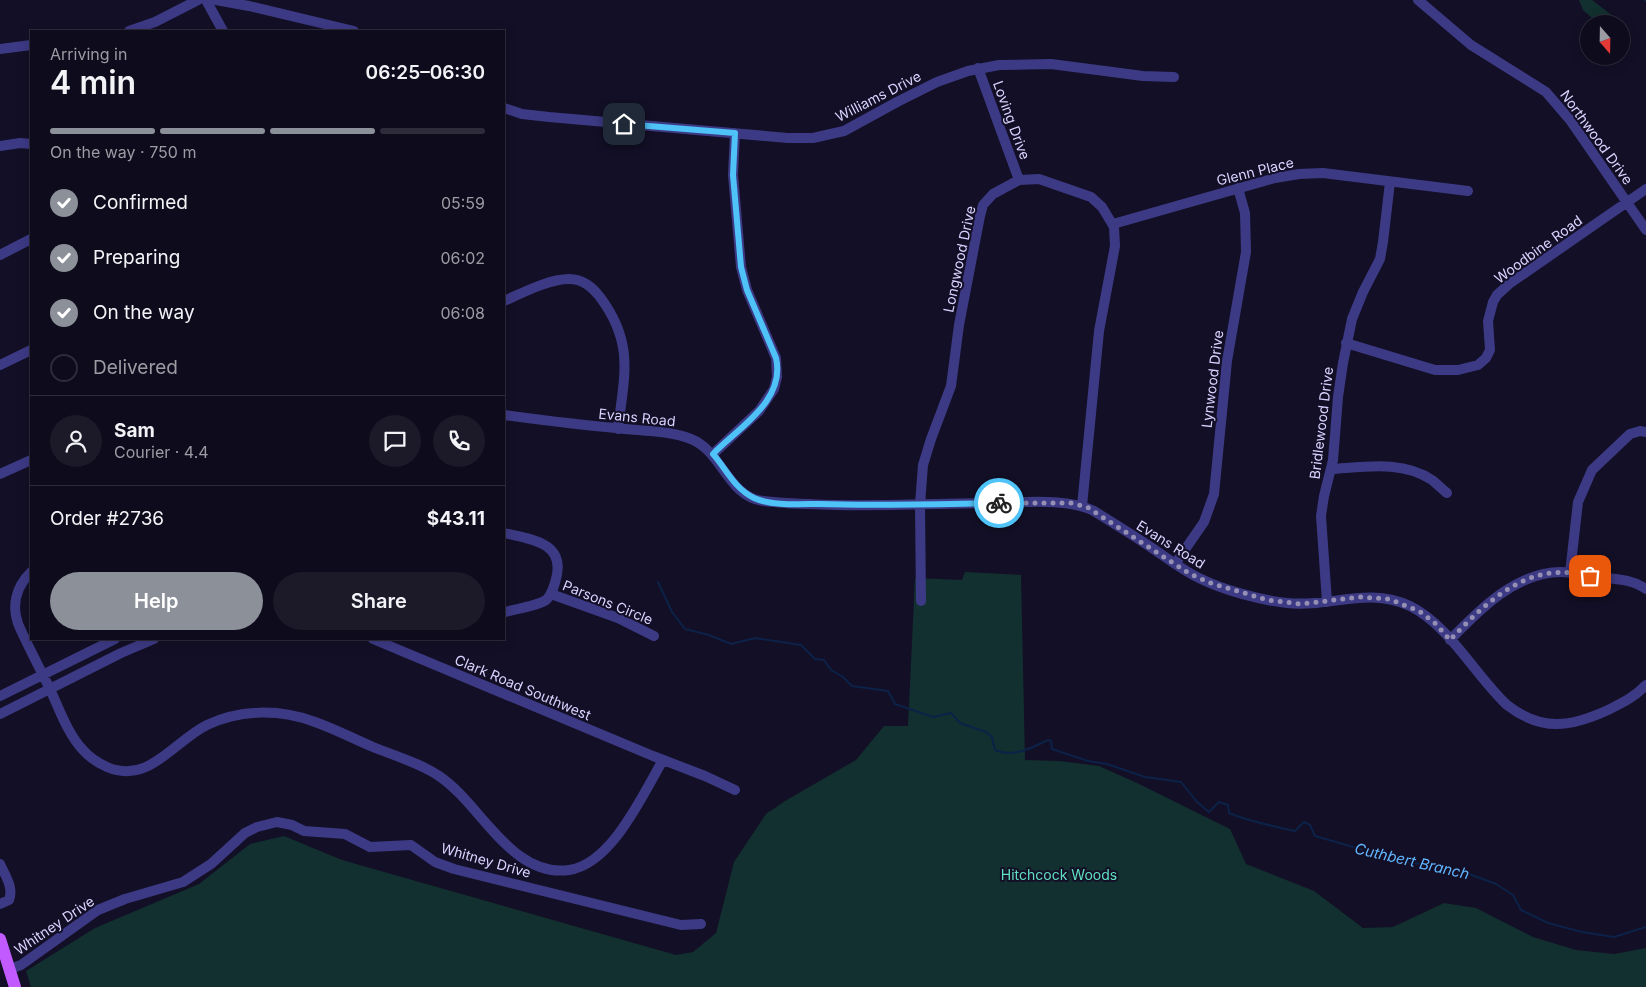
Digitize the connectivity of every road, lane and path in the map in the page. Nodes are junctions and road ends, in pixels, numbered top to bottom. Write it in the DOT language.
graph roads {
  1 [pos="198,0"];
  2 [pos="206,0"];
  3 [pos="216,0"];
  4 [pos="1418,0"];
  5 [pos="132,30"];
  6 [pos="222,30"];
  7 [pos="350,30"];
  8 [pos="30,45"];
  9 [pos="0,49"];
  10 [pos="978,68"];
  11 [pos="1174,77"];
  12 [pos="505,108"];
  13 [pos="735,133"];
  14 [pos="30,144"];
  15 [pos="0,146"];
  16 [pos="1019,180"];
  17 [pos="1390,182"];
  18 [pos="1238,188"];
  19 [pos="1646,189"];
  20 [pos="1468,191"];
  21 [pos="1626,203"];
  22 [pos="1113,224"];
  23 [pos="1646,230"];
  24 [pos="30,240"];
  25 [pos="0,255"];
  26 [pos="505,301"];
  27 [pos="1346,343"];
  28 [pos="30,350"];
  29 [pos="0,365"];
  30 [pos="505,415"];
  31 [pos="618,428"];
  32 [pos="1646,432"];
  33 [pos="713,454"];
  34 [pos="30,460"];
  35 [pos="1332,469"];
  36 [pos="0,474"];
  37 [pos="1447,493"];
  38 [pos="920,504"];
  39 [pos="1082,506"];
  40 [pos="505,533"];
  41 [pos="1175,564"];
  42 [pos="30,573"];
  43 [pos="1570,573"];
  44 [pos="1646,589"];
  45 [pos="551,594"];
  46 [pos="921,601"];
  47 [pos="1327,602"];
  48 [pos="505,612"];
  49 [pos="654,636"];
  50 [pos="113,640"];
  51 [pos="152,640"];
  52 [pos="374,640"];
  53 [pos="1450,640"];
  54 [pos="43,675"];
  55 [pos="1646,685"];
  56 [pos="49,688"];
  57 [pos="0,696"];
  58 [pos="0,714"];
  59 [pos="663,760"];
  60 [pos="735,790"];
  61 [pos="0,864"];
  62 [pos="0,904"];
  63 [pos="701,924"];
  64 [pos="0,939"];
  65 [pos="10,968"];
  66 [pos="15,987"];
  1 -- 5 [label="street"];
  2 -- 6 [label="street"];
  3 -- 7 [label="street"];
  4 -- 21 [label="street, Northwood Drive"];
  8 -- 9 [label="street"];
  10 -- 11 [label="street, Williams Drive"];
  10 -- 13 [label="street, Williams Drive"];
  10 -- 16 [label="street, Loving Drive"];
  12 -- 13 [label="street, Williams Drive"];
  13 -- 33 [label="street"];
  14 -- 15 [label="street"];
  16 -- 22 [label="street, Longwood Drive"];
  16 -- 38 [label="street, Longwood Drive"];
  17 -- 18 [label="street, Glenn Place"];
  17 -- 20 [label="street, Glenn Place"];
  17 -- 27 [label="street, Bridlewood Drive"];
  18 -- 22 [label="street, Glenn Place"];
  18 -- 41 [label="street, Lynwood Drive"];
  19 -- 21 [label="street, Woodbine Road"];
  21 -- 23 [label="street, Northwood Drive"];
  21 -- 27 [label="street, Woodbine Road"];
  22 -- 39 [label="street"];
  24 -- 25 [label="street"];
  26 -- 31 [label="street"];
  27 -- 35 [label="street, Bridlewood Drive"];
  28 -- 29 [label="street"];
  30 -- 31 [label="street, Evans Road"];
  31 -- 33 [label="street, Evans Road"];
  32 -- 43 [label="street"];
  33 -- 38 [label="street, Evans Road"];
  34 -- 36 [label="street"];
  35 -- 37 [label="street"];
  35 -- 47 [label="street, Bridlewood Drive"];
  38 -- 39 [label="street, Evans Road"];
  38 -- 46 [label="street, Longwood Drive"];
  39 -- 41 [label="street, Evans Road"];
  40 -- 45 [label="street"];
  41 -- 47 [label="street, Evans Road"];
  42 -- 54 [label="street"];
  43 -- 44 [label="street"];
  43 -- 53 [label="street"];
  45 -- 48 [label="street"];
  45 -- 49 [label="street, Parsons Circle"];
  47 -- 53 [label="street, Evans Road"];
  50 -- 54 [label="street"];
  51 -- 56 [label="street"];
  52 -- 59 [label="street, Clark Road Southwest"];
  53 -- 55 [label="street, Evans Road"];
  54 -- 56 [label="street"];
  54 -- 57 [label="street"];
  56 -- 58 [label="street"];
  56 -- 59 [label="street"];
  59 -- 60 [label="street, Clark Road Southwest"];
  61 -- 62 [label="street"];
  63 -- 65 [label="street, Whitney Drive"];
  64 -- 65 [label="main road"];
  65 -- 66 [label="main road"];
}
